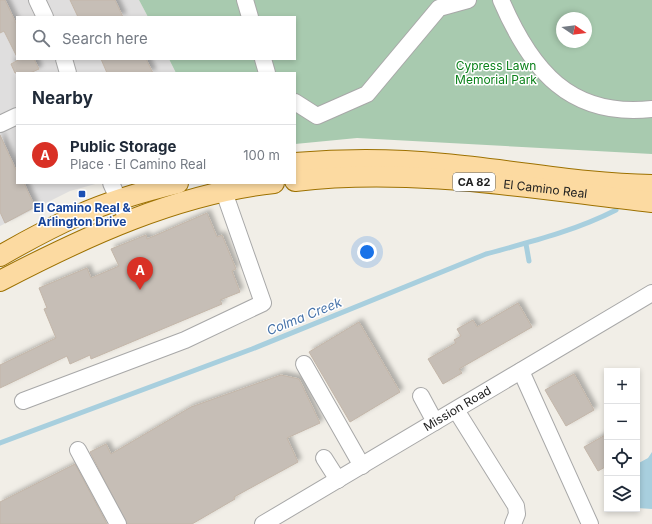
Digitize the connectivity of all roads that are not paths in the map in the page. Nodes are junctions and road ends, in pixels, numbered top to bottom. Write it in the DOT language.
graph roads {
  1 [pos="37,0"];
  2 [pos="245,0"];
  3 [pos="468,0"];
  4 [pos="501,0"];
  5 [pos="45,16"];
  6 [pos="250,16"];
  7 [pos="64,60"];
  8 [pos="262,60"];
  9 [pos="68,72"];
  10 [pos="267,72"];
  11 [pos="296,103"];
  12 [pos="652,108"];
  13 [pos="16,116"];
  14 [pos="0,124"];
  15 [pos="296,163"];
  16 [pos="296,181"];
  17 [pos="171,184"];
  18 [pos="268,184"];
  19 [pos="652,184"];
  20 [pos="115,192"];
  21 [pos="224,192"];
  22 [pos="652,202"];
  23 [pos="128,221"];
  24 [pos="0,256"];
  25 [pos="0,281"];
  26 [pos="652,293"];
  27 [pos="304,364"];
  28 [pos="521,371"];
  29 [pos="421,396"];
  30 [pos="23,401"];
  31 [pos="456,410"];
  32 [pos="435,422"];
  33 [pos="78,450"];
  34 [pos="324,458"];
  35 [pos="362,466"];
  36 [pos="338,480"];
  37 [pos="118,524"];
  38 [pos="263,524"];
  39 [pos="513,524"];
  40 [pos="590,524"];
  1 -- 5 [label="street"];
  2 -- 6 [label="street"];
  3 -- 11 [label="street"];
  4 -- 12 [label="street"];
  7 -- 9 [label="street"];
  8 -- 10 [label="street"];
  13 -- 14 [label="street"];
  15 -- 19 [label="main road, El Camino Real / CA 82"];
  16 -- 22 [label="main road, El Camino Real / CA 82"];
  17 -- 20 [label="main road"];
  18 -- 21 [label="main road"];
  20 -- 23 [label="street"];
  20 -- 24 [label="main road"];
  21 -- 23 [label="main road"];
  21 -- 30 [label="street"];
  23 -- 25 [label="main road"];
  26 -- 28 [label="street, Mission Road"];
  27 -- 35 [label="street"];
  28 -- 31 [label="street, Mission Road"];
  28 -- 40 [label="street"];
  29 -- 32 [label="street"];
  31 -- 32 [label="street, Mission Road"];
  31 -- 39 [label="street"];
  32 -- 35 [label="street, Mission Road"];
  33 -- 37 [label="street"];
  34 -- 36 [label="street"];
  35 -- 36 [label="street, Mission Road"];
  36 -- 38 [label="street, Mission Road"];
}
